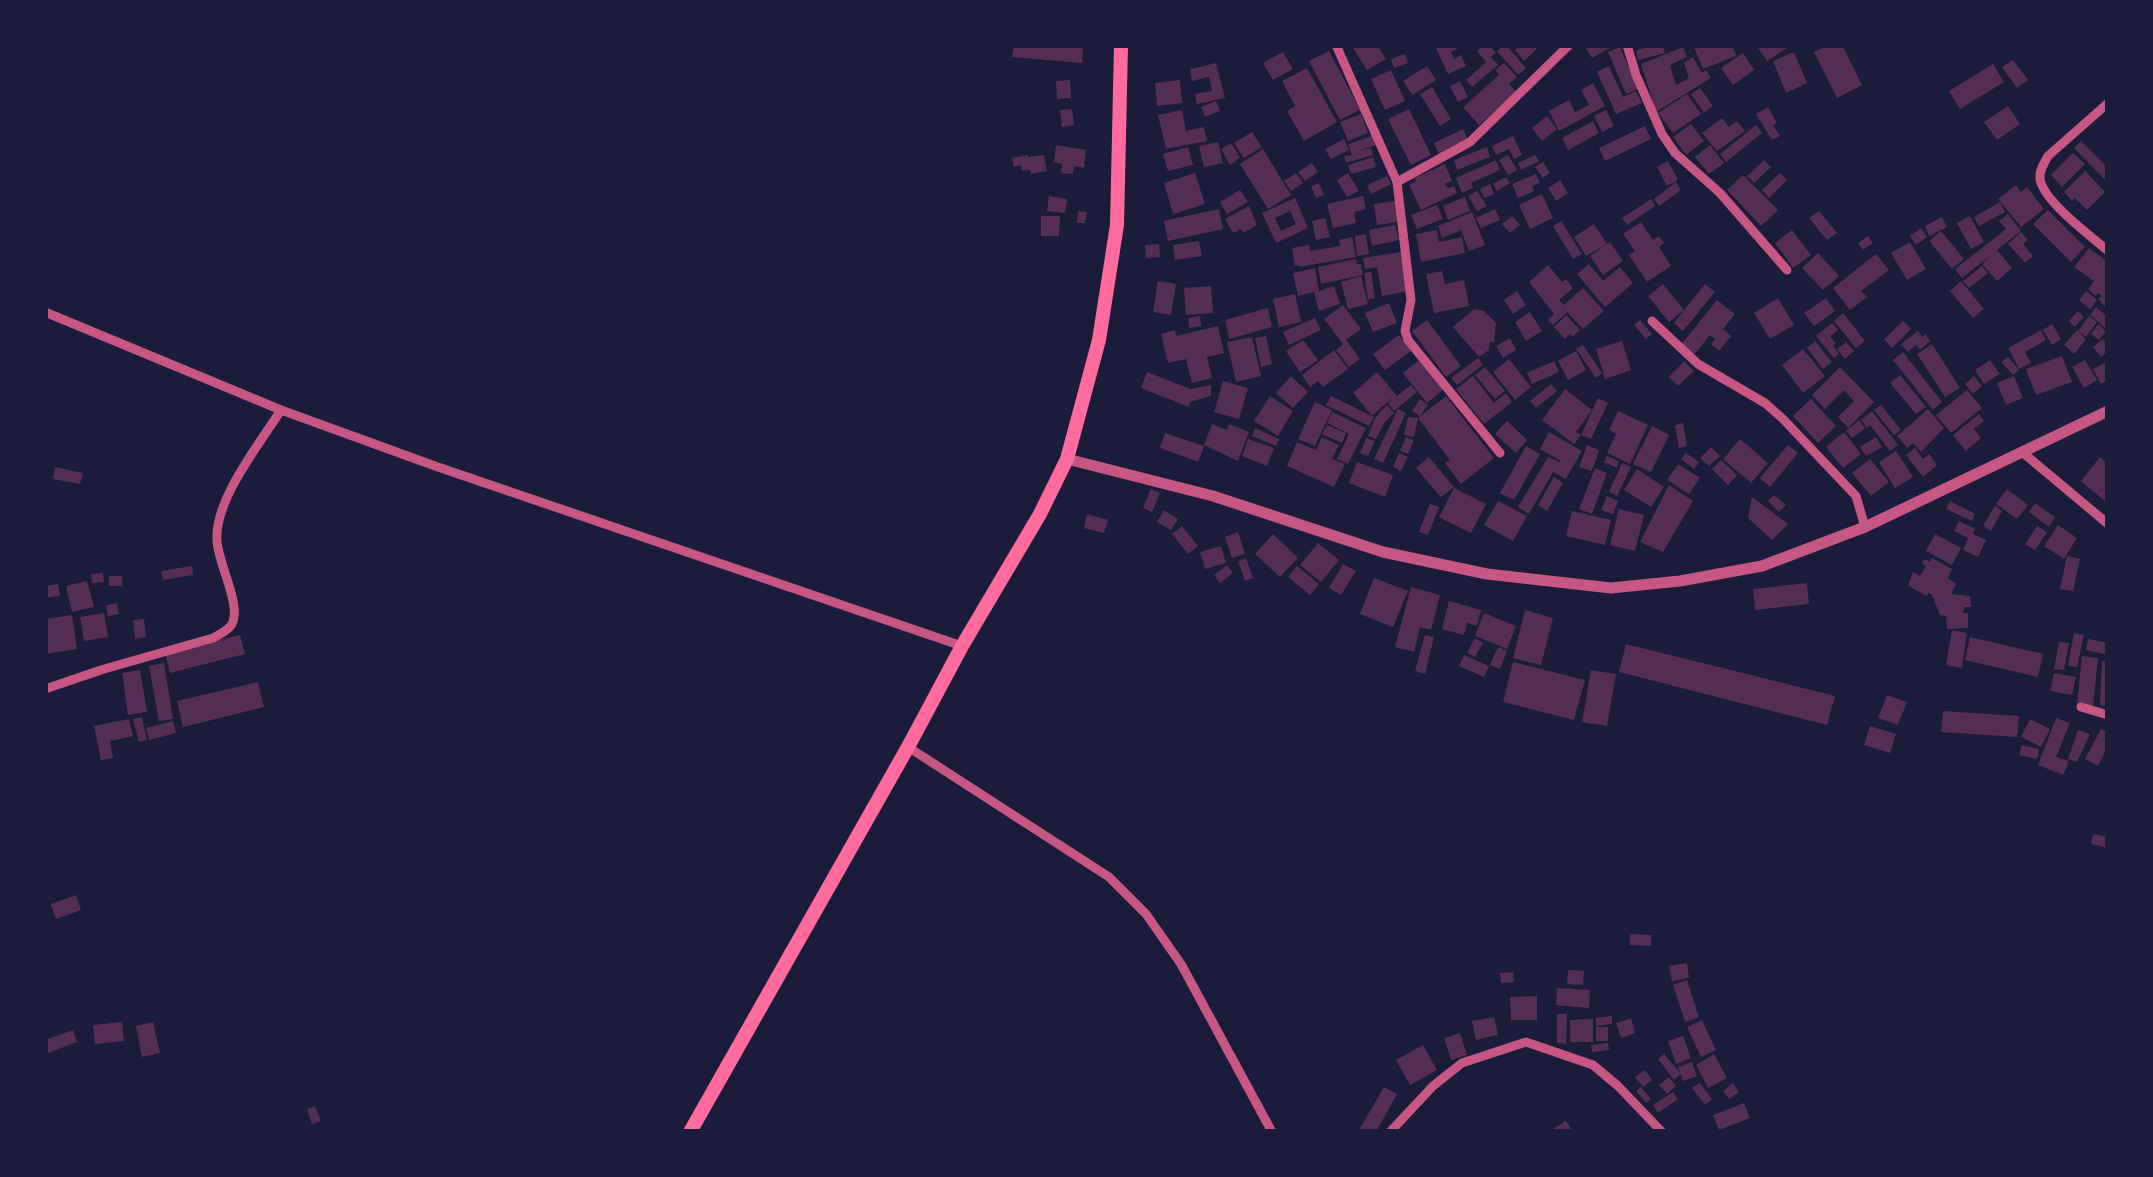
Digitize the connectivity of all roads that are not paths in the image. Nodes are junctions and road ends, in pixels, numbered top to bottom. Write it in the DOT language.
graph roads {
  1 [pos="1121,45"];
  2 [pos="1336,45"];
  3 [pos="1569,45"];
  4 [pos="1627,45"];
  5 [pos="2108,102"];
  6 [pos="1396,182"];
  7 [pos="2108,251"];
  8 [pos="1787,270"];
  9 [pos="45,312"];
  10 [pos="1652,322"];
  11 [pos="281,410"];
  12 [pos="2108,411"];
  13 [pos="2022,452"];
  14 [pos="1500,453"];
  15 [pos="1067,459"];
  16 [pos="2108,524"];
  17 [pos="1865,527"];
  18 [pos="962,646"];
  19 [pos="45,689"];
  20 [pos="2081,707"];
  21 [pos="2108,715"];
  22 [pos="908,746"];
  23 [pos="690,1132"];
  24 [pos="1272,1132"];
  25 [pos="1390,1132"];
  26 [pos="1662,1132"];
  1 -- 15 [label="main road"];
  2 -- 6 [label="street"];
  3 -- 6 [label="street"];
  4 -- 8 [label="street"];
  5 -- 7 [label="street"];
  6 -- 14 [label="street"];
  9 -- 11 [label="street"];
  10 -- 17 [label="street"];
  11 -- 18 [label="street"];
  11 -- 19 [label="street"];
  12 -- 13 [label="street"];
  13 -- 16 [label="street"];
  13 -- 17 [label="street"];
  15 -- 17 [label="street"];
  15 -- 18 [label="main road"];
  18 -- 22 [label="main road"];
  20 -- 21 [label="street"];
  22 -- 23 [label="main road"];
  22 -- 24 [label="street"];
  25 -- 26 [label="street"];
}
